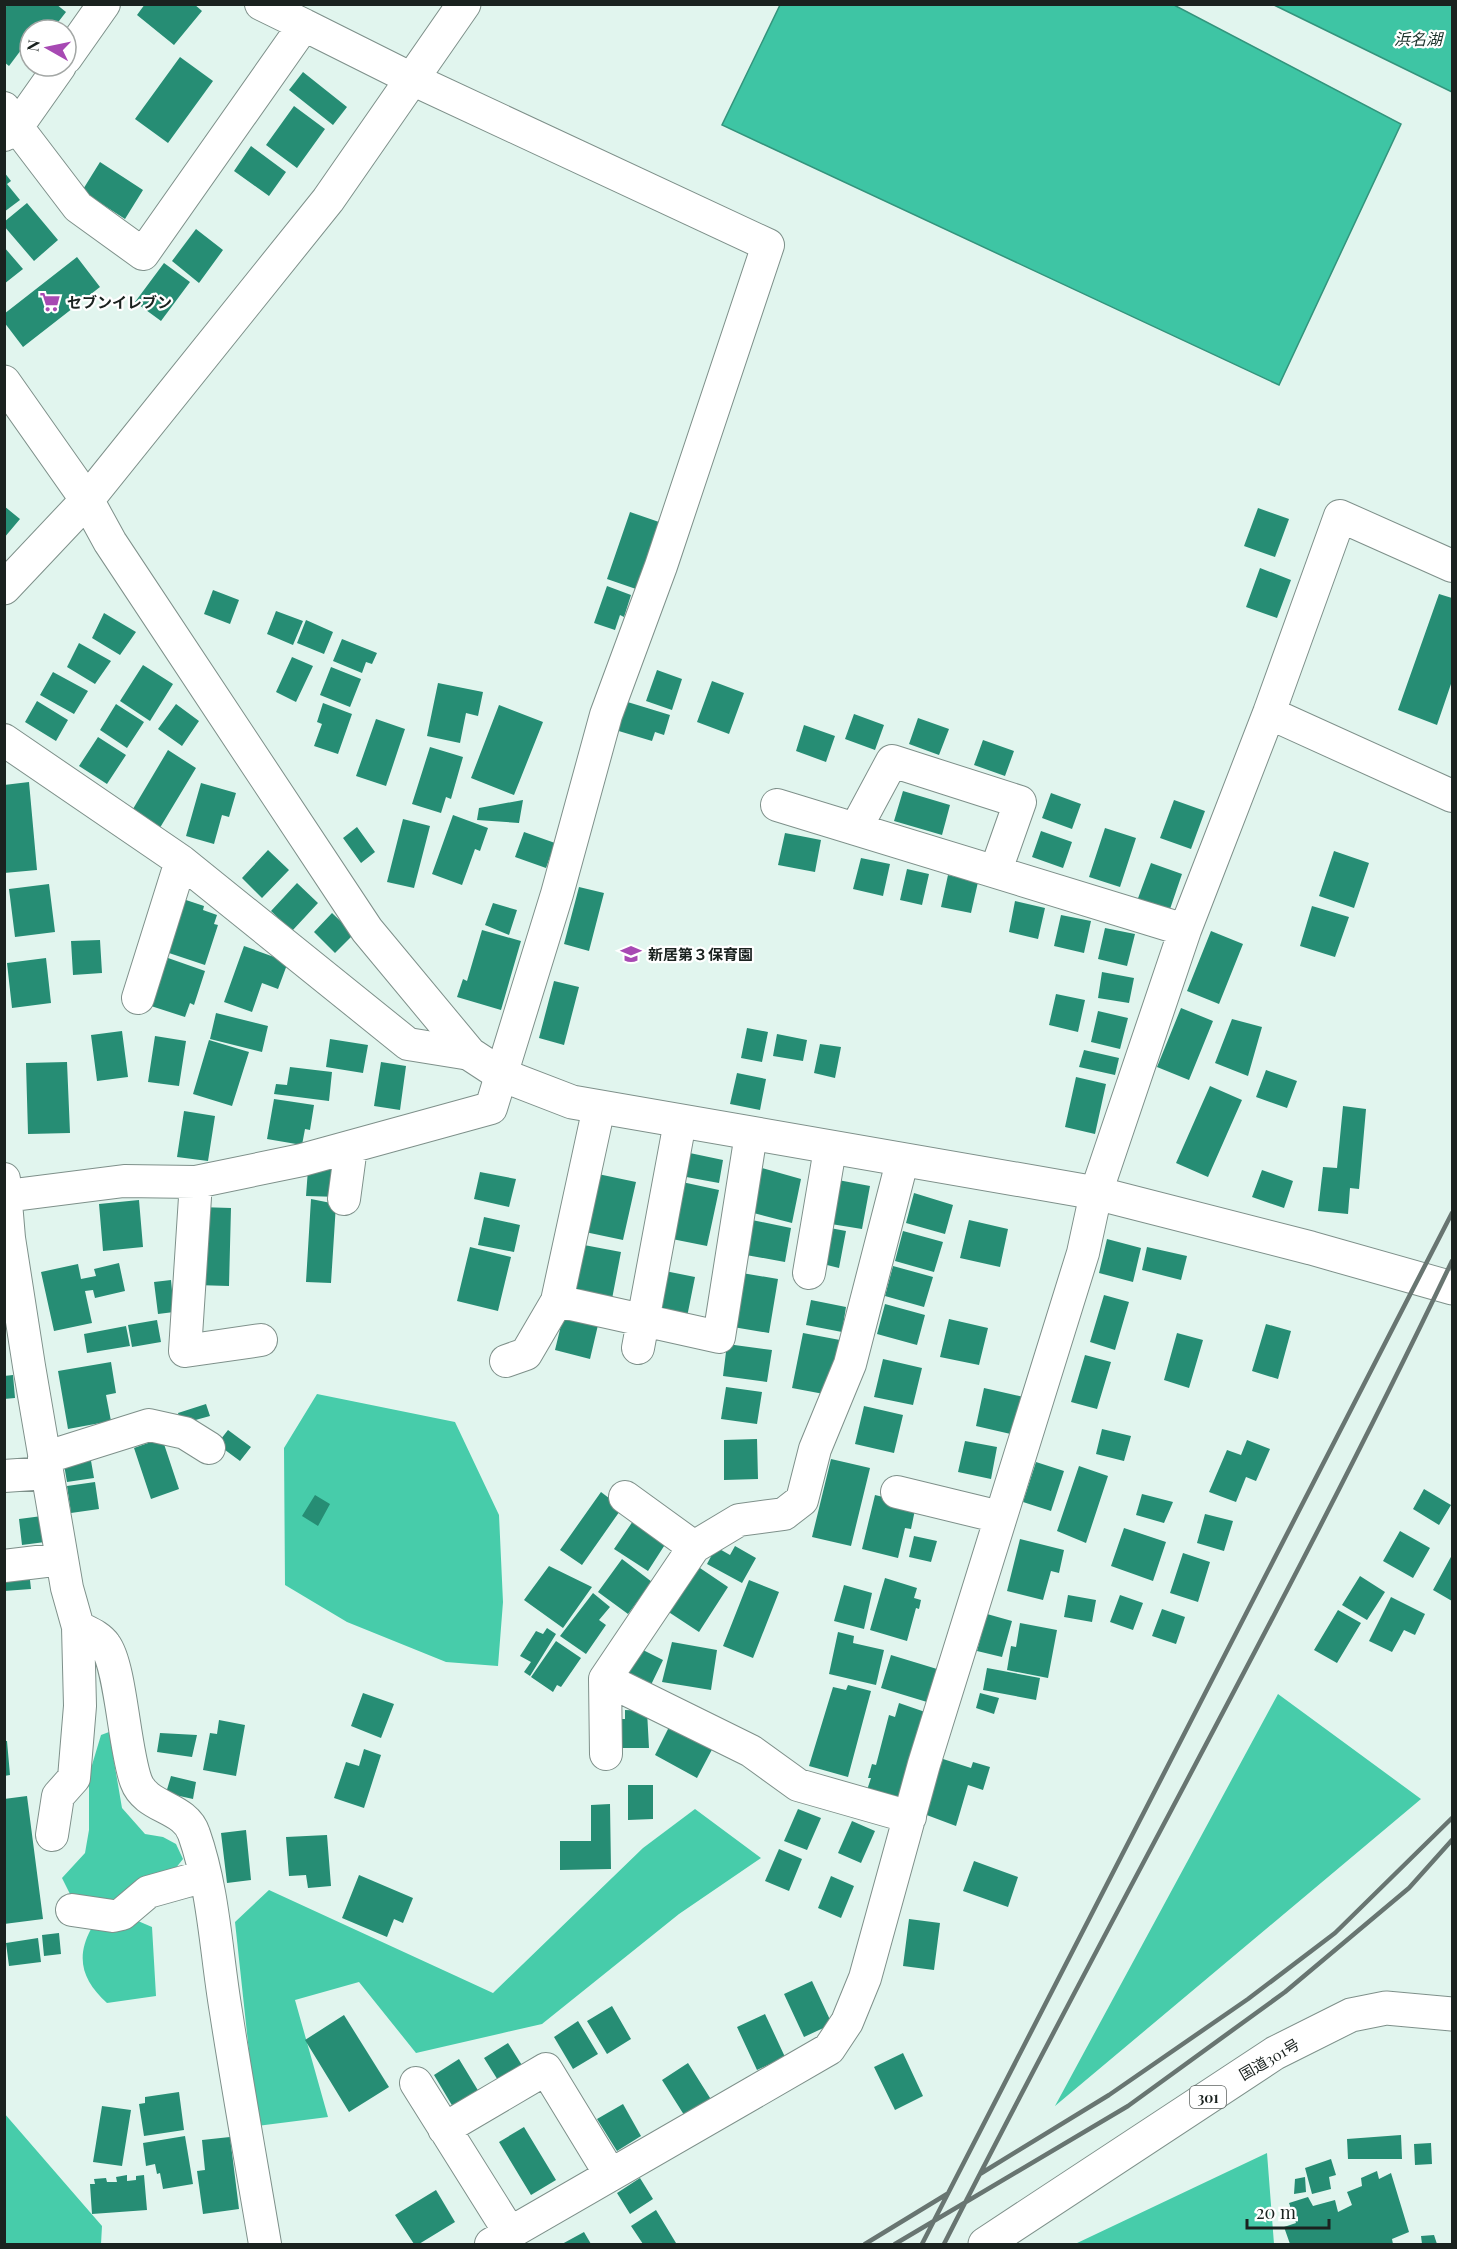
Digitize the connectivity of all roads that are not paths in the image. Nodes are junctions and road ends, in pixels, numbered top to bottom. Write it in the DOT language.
graph roads {
  1 [pos="104,4"];
  2 [pos="261,4"];
  3 [pos="464,4"];
  4 [pos="304,25"];
  5 [pos="78,41"];
  6 [pos="49,78"];
  7 [pos="414,80"];
  8 [pos="9,123"];
  9 [pos="4,382"];
  10 [pos="87,500"];
  11 [pos="1452,566"];
  12 [pos="4,588"];
  13 [pos="1269,713"];
  14 [pos="4,740"];
  15 [pos="1452,796"];
  16 [pos="777,805"];
  17 [pos="856,828"];
  18 [pos="181,861"];
  19 [pos="996,870"];
  20 [pos="1185,930"];
  21 [pos="138,999"];
  22 [pos="470,1054"];
  23 [pos="502,1074"];
  24 [pos="599,1107"];
  25 [pos="680,1122"];
  26 [pos="751,1134"];
  27 [pos="351,1147"];
  28 [pos="830,1149"];
  29 [pos="902,1162"];
  30 [pos="196,1182"];
  31 [pos="5,1186"];
  32 [pos="1096,1193"];
  33 [pos="344,1199"];
  34 [pos="809,1274"];
  35 [pos="1452,1287"];
  36 [pos="557,1301"];
  37 [pos="640,1334"];
  38 [pos="261,1340"];
  39 [pos="506,1360"];
  40 [pos="17,1368"];
  41 [pos="209,1448"];
  42 [pos="45,1466"];
  43 [pos="4,1476"];
  44 [pos="897,1492"];
  45 [pos="625,1497"];
  46 [pos="1000,1517"];
  47 [pos="694,1547"];
  48 [pos="62,1559"];
  49 [pos="4,1566"];
  50 [pos="78,1627"];
  51 [pos="605,1679"];
  52 [pos="606,1754"];
  53 [pos="910,1817"];
  54 [pos="52,1835"];
  55 [pos="205,1876"];
  56 [pos="72,1910"];
  57 [pos="1452,2014"];
  58 [pos="416,2083"];
  59 [pos="444,2129"];
  60 [pos="609,2174"];
  61 [pos="501,2239"];
  62 [pos="265,2244"];
  63 [pos="985,2244"];
  1 -- 5 [label="street"];
  2 -- 4 [label="street"];
  3 -- 7 [label="main road"];
  4 -- 7 [label="street"];
  4 -- 8 [label="street"];
  6 -- 8 [label="street"];
  7 -- 10 [label="main road"];
  7 -- 23 [label="street"];
  9 -- 10 [label="main road"];
  10 -- 12 [label="main road"];
  10 -- 22 [label="main road"];
  11 -- 13 [label="street"];
  13 -- 15 [label="street"];
  13 -- 20 [label="street"];
  14 -- 18 [label="street"];
  16 -- 17 [label="street"];
  17 -- 19 [label="street"];
  17 -- 19 [label="street"];
  18 -- 21 [label="street"];
  18 -- 22 [label="street"];
  19 -- 20 [label="street"];
  20 -- 32 [label="street"];
  22 -- 23 [label="main road"];
  23 -- 24 [label="main road"];
  23 -- 27 [label="street"];
  24 -- 25 [label="main road"];
  24 -- 36 [label="street"];
  25 -- 26 [label="main road"];
  25 -- 37 [label="street"];
  26 -- 28 [label="main road"];
  26 -- 37 [label="street"];
  27 -- 30 [label="street"];
  27 -- 33 [label="street"];
  28 -- 29 [label="main road"];
  28 -- 34 [label="street"];
  29 -- 32 [label="main road"];
  29 -- 47 [label="street"];
  30 -- 31 [label="street"];
  30 -- 38 [label="street"];
  31 -- 40 [label="street"];
  32 -- 35 [label="main road"];
  32 -- 46 [label="street"];
  36 -- 37 [label="street"];
  36 -- 39 [label="street"];
  40 -- 42 [label="street"];
  41 -- 42 [label="street"];
  42 -- 43 [label="street"];
  42 -- 48 [label="street"];
  44 -- 46 [label="street"];
  45 -- 47 [label="street"];
  46 -- 53 [label="street"];
  47 -- 51 [label="street"];
  48 -- 49 [label="street"];
  48 -- 50 [label="street"];
  50 -- 54 [label="street"];
  50 -- 55 [label="street"];
  51 -- 52 [label="street"];
  51 -- 53 [label="street"];
  53 -- 60 [label="street"];
  55 -- 56 [label="street"];
  55 -- 62 [label="street"];
  57 -- 63 [label="main road, 国道301号 / 301"];
  58 -- 59 [label="street"];
  59 -- 60 [label="street"];
  59 -- 61 [label="street"];
  60 -- 61 [label="street"];
}
